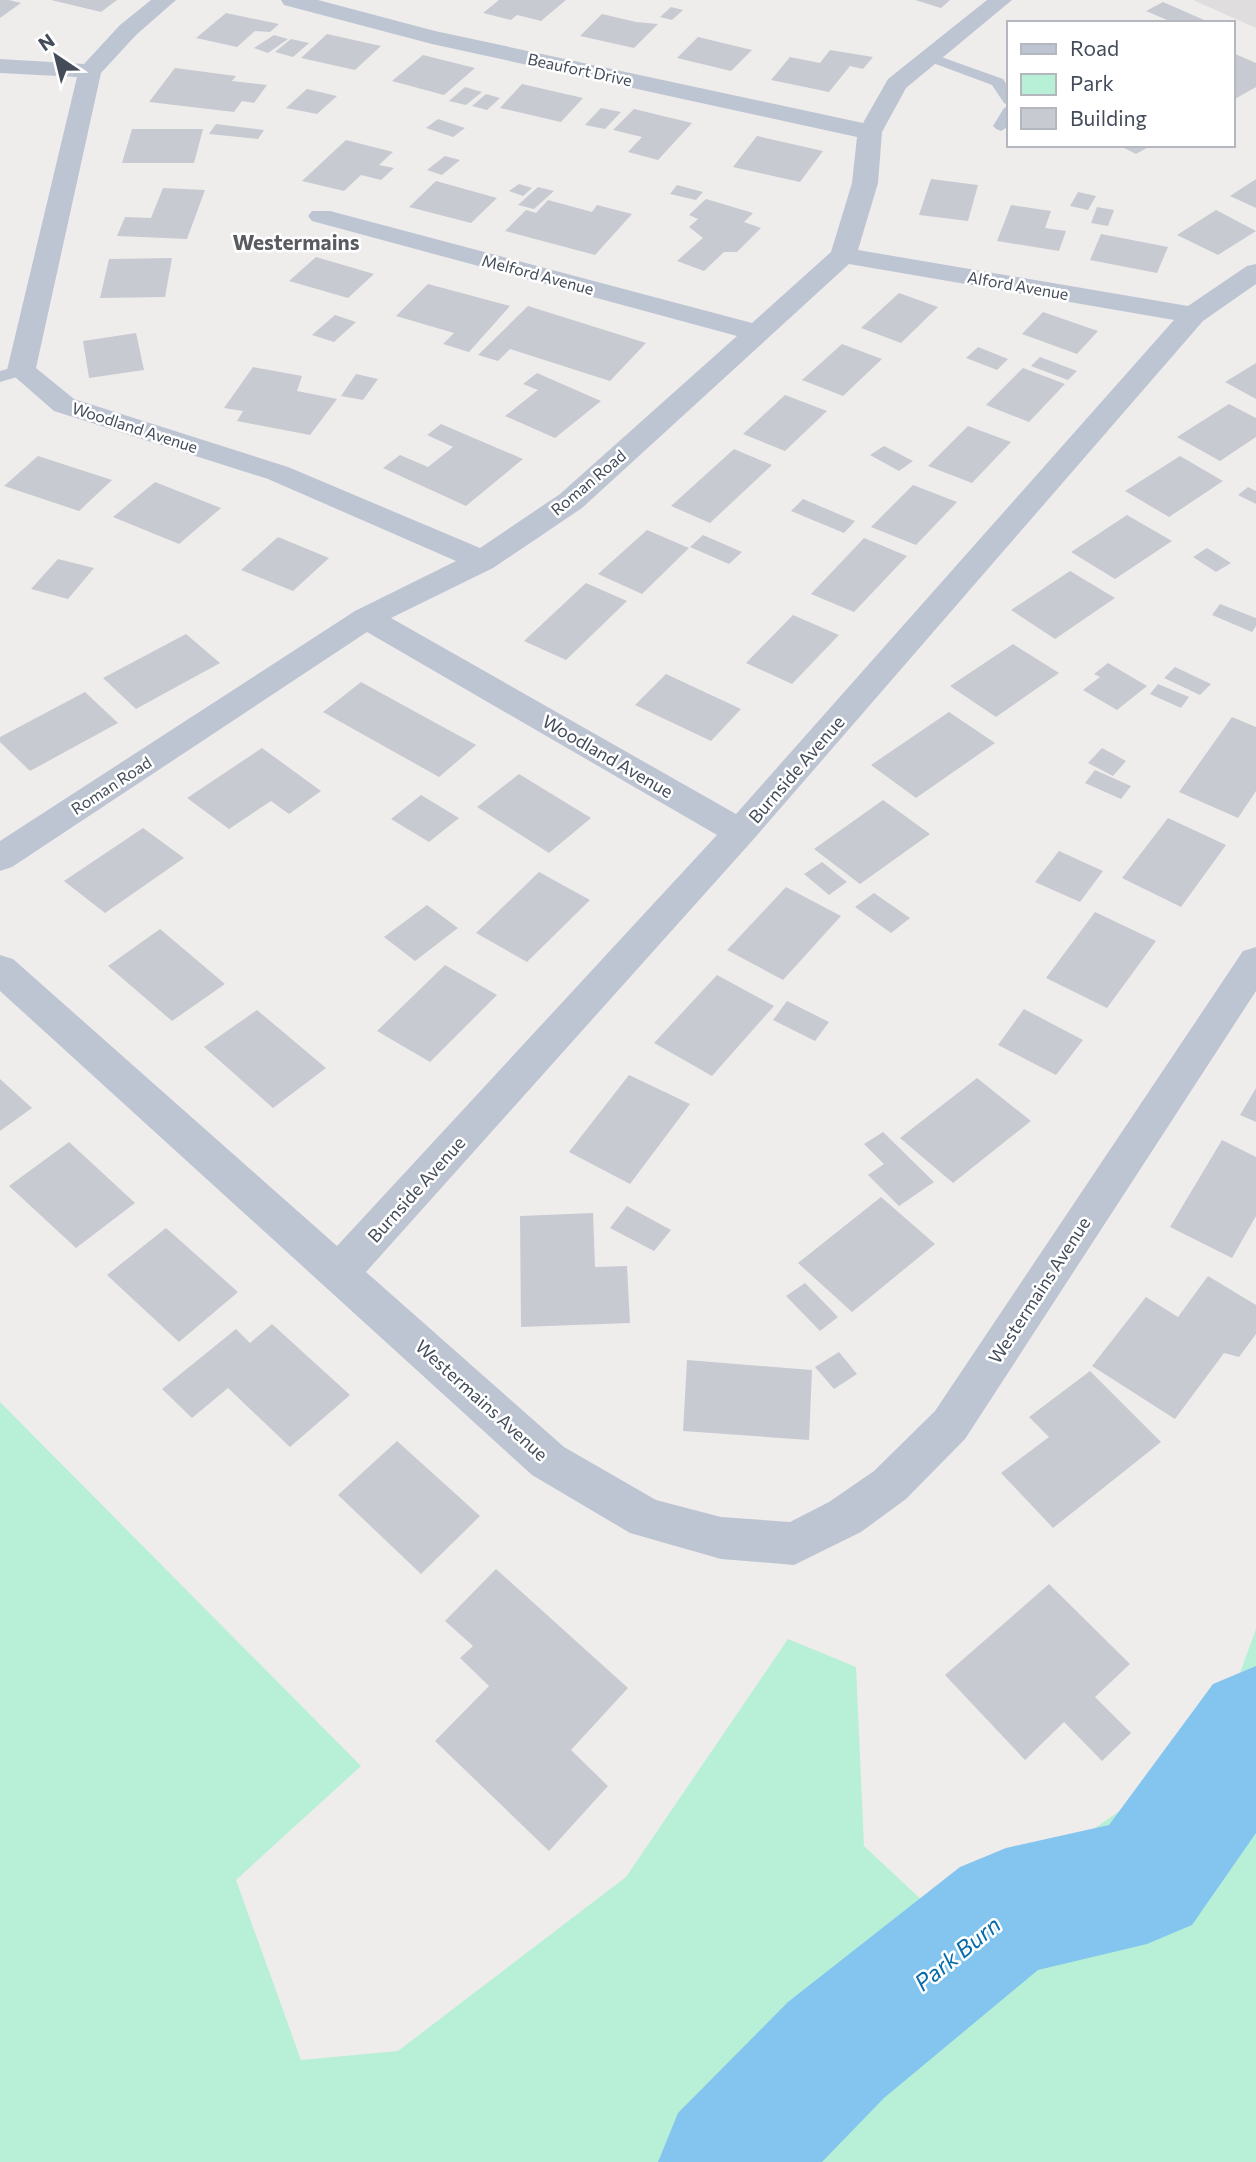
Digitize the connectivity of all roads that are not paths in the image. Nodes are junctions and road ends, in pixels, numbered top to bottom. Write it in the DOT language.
graph roads {
  1 [pos="165,0"];
  2 [pos="292,0"];
  3 [pos="1001,0"];
  4 [pos="930,57"];
  5 [pos="0,66"];
  6 [pos="90,71"];
  7 [pos="1004,78"];
  8 [pos="1007,115"];
  9 [pos="1001,127"];
  10 [pos="870,132"];
  11 [pos="321,216"];
  12 [pos="843,256"];
  13 [pos="1256,272"];
  14 [pos="1193,315"];
  15 [pos="754,332"];
  16 [pos="10,374"];
  17 [pos="482,561"];
  18 [pos="366,618"];
  19 [pos="740,832"];
  20 [pos="0,858"];
  21 [pos="1256,961"];
  22 [pos="0,969"];
  23 [pos="340,1272"];
  1 -- 6 [label="street, Woodland Avenue"];
  2 -- 10 [label="street, Beaufort Drive"];
  3 -- 4 [label="street"];
  4 -- 7 [label="lane"];
  4 -- 10 [label="street"];
  5 -- 6 [label="street"];
  6 -- 16 [label="street, Woodland Avenue"];
  8 -- 9 [label="lane"];
  10 -- 12 [label="street"];
  11 -- 15 [label="street, Melford Avenue"];
  12 -- 14 [label="street, Alford Avenue"];
  12 -- 15 [label="street, Roman Road"];
  13 -- 14 [label="street, Burnside Avenue"];
  14 -- 19 [label="street, Burnside Avenue"];
  15 -- 17 [label="street, Roman Road"];
  16 -- 17 [label="street, Woodland Avenue"];
  17 -- 18 [label="street, Roman Road"];
  18 -- 19 [label="street, Woodland Avenue"];
  18 -- 20 [label="street, Roman Road"];
  19 -- 23 [label="street, Burnside Avenue"];
  21 -- 23 [label="street, Westermains Avenue"];
  22 -- 23 [label="street, Westermains Avenue"];
}
